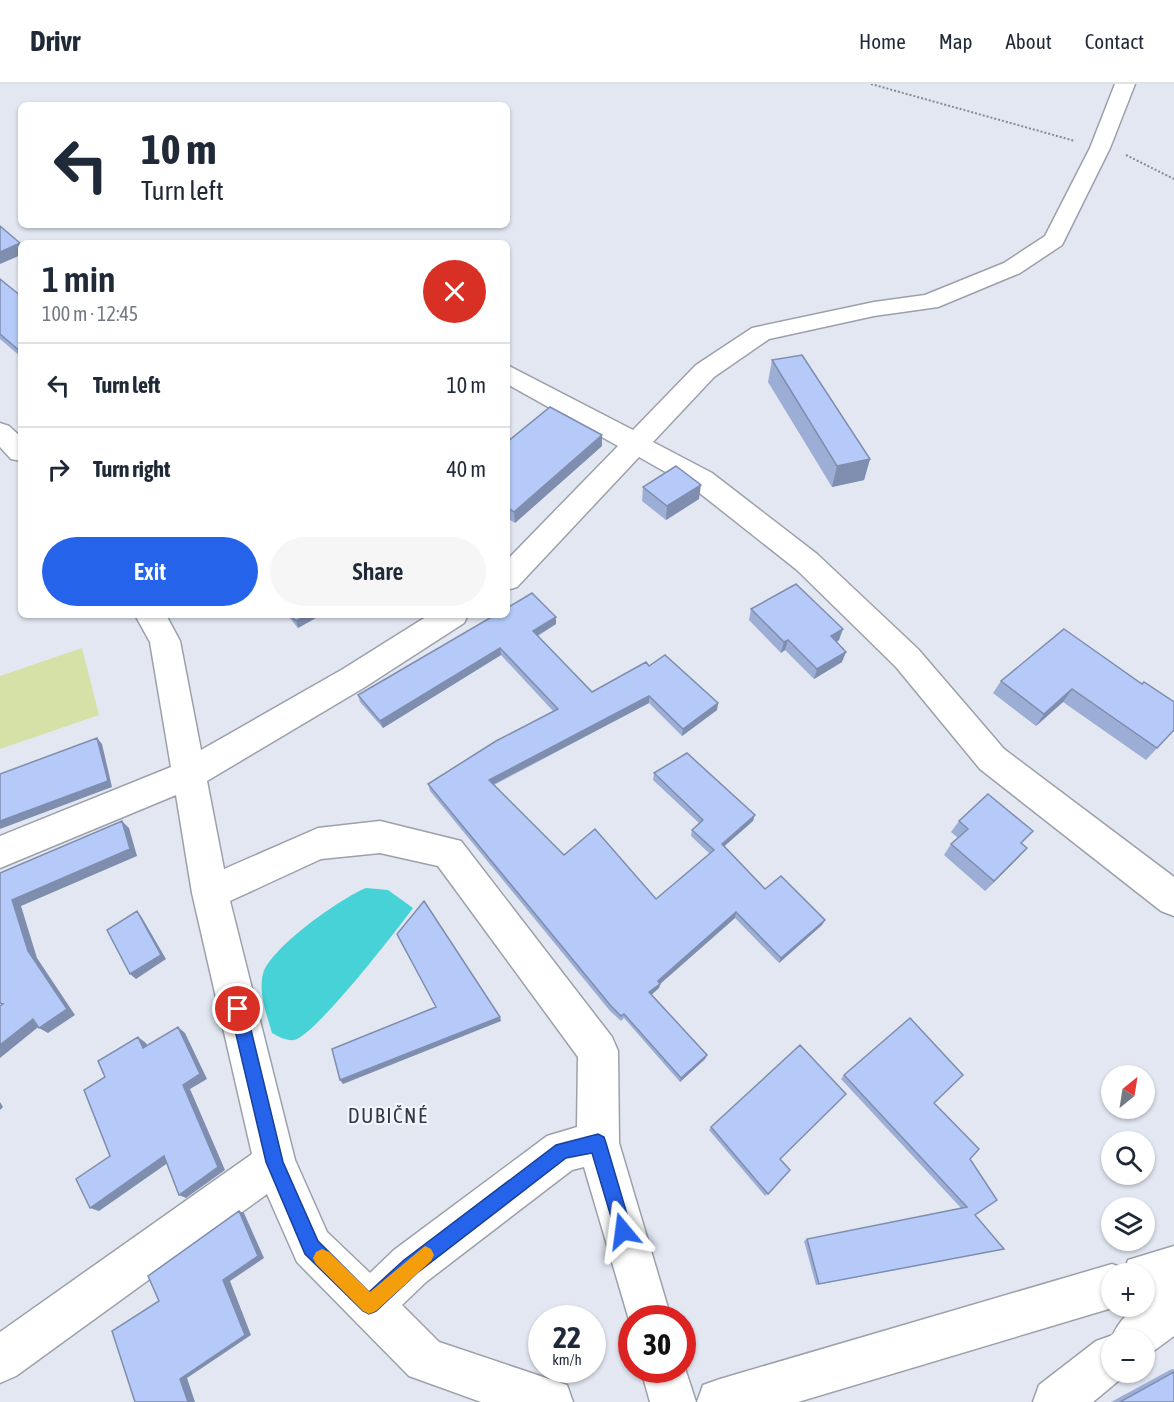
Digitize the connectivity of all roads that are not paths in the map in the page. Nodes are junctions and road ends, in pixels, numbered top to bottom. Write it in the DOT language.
graph roads {
  1 [pos="1125,84"];
  2 [pos="510,375"];
  3 [pos="0,432"];
  4 [pos="638,444"];
  5 [pos="18,449"];
  6 [pos="510,576"];
  7 [pos="152,618"];
  8 [pos="448,618"];
  9 [pos="190,774"];
  10 [pos="0,852"];
  11 [pos="210,893"];
  12 [pos="1174,899"];
  13 [pos="598,1143"];
  14 [pos="275,1162"];
  15 [pos="1174,1268"];
  16 [pos="1155,1273"];
  17 [pos="1101,1289"];
  18 [pos="369,1305"];
  19 [pos="645,1305"];
  20 [pos="1174,1307"];
  21 [pos="1147,1329"];
  22 [pos="0,1360"];
  23 [pos="1101,1366"];
  24 [pos="668,1383"];
  25 [pos="550,1402"];
  26 [pos="673,1402"];
  27 [pos="720,1402"];
  28 [pos="1056,1402"];
  1 -- 4 [label="street"];
  2 -- 4 [label="street"];
  3 -- 5 [label="street"];
  4 -- 6 [label="street"];
  4 -- 12 [label="street"];
  7 -- 9 [label="street"];
  8 -- 9 [label="street"];
  9 -- 10 [label="street"];
  9 -- 11 [label="street"];
  11 -- 13 [label="street"];
  11 -- 14 [label="street"];
  13 -- 18 [label="street"];
  13 -- 19 [label="street"];
  14 -- 18 [label="street"];
  14 -- 22 [label="street"];
  15 -- 16 [label="street"];
  17 -- 27 [label="street"];
  18 -- 25 [label="street"];
  20 -- 21 [label="street"];
  23 -- 28 [label="street"];
  24 -- 26 [label="street"];
}
